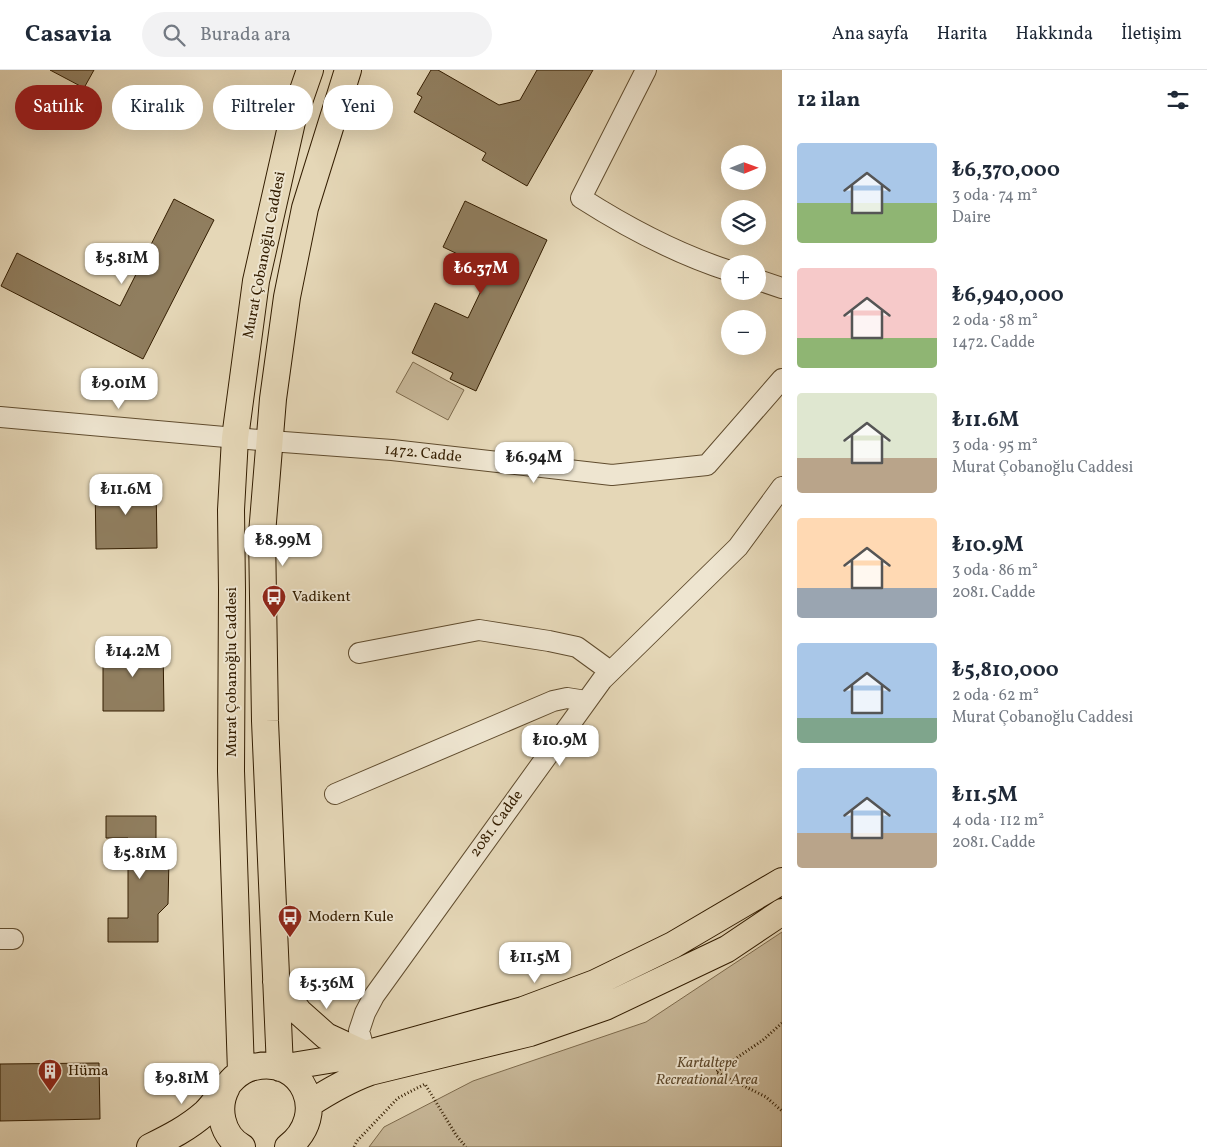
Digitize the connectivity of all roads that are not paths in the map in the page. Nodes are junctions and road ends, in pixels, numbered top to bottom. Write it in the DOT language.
graph roads {
  1 [pos="310,70"];
  2 [pos="348,70"];
  3 [pos="646,70"];
  4 [pos="721,268"];
  5 [pos="766,283"];
  6 [pos="782,288"];
  7 [pos="782,379"];
  8 [pos="0,417"];
  9 [pos="234,438"];
  10 [pos="270,441"];
  11 [pos="782,487"];
  12 [pos="359,653"];
  13 [pos="610,671"];
  14 [pos="586,701"];
  15 [pos="335,794"];
  16 [pos="782,881"];
  17 [pos="782,912"];
  18 [pos="276,982"];
  19 [pos="368,1063"];
  20 [pos="280,1068"];
  21 [pos="236,1077"];
  22 [pos="309,1104"];
  23 [pos="150,1147"];
  24 [pos="242,1147"];
  25 [pos="288,1147"];
  1 -- 9 [label="main road, Murat Çobanoğlu Caddesi"];
  2 -- 10 [label="main road, Murat Çobanoğlu Caddesi"];
  3 -- 4 [label="street"];
  5 -- 6 [label="street"];
  7 -- 10 [label="street, 1472. Cadde"];
  8 -- 9 [label="street, 1472. Cadde"];
  9 -- 10 [label="street, 1472. Cadde"];
  9 -- 21 [label="main road, Murat Çobanoğlu Caddesi"];
  10 -- 18 [label="main road, Murat Çobanoğlu Caddesi"];
  11 -- 13 [label="street, 2081. Cadde"];
  12 -- 13 [label="street"];
  13 -- 14 [label="street, 2081. Cadde"];
  14 -- 15 [label="street"];
  14 -- 19 [label="street, 2081. Cadde"];
  16 -- 19 [label="main road"];
  17 -- 19 [label="main road"];
  18 -- 19 [label="main road"];
  18 -- 20 [label="main road, Murat Çobanoğlu Caddesi"];
  19 -- 20 [label="main road"];
  19 -- 22 [label="main road"];
  20 -- 21 [label="main road"];
  20 -- 22 [label="main road"];
  21 -- 23 [label="main road"];
  21 -- 24 [label="main road"];
  22 -- 25 [label="main road"];
}
